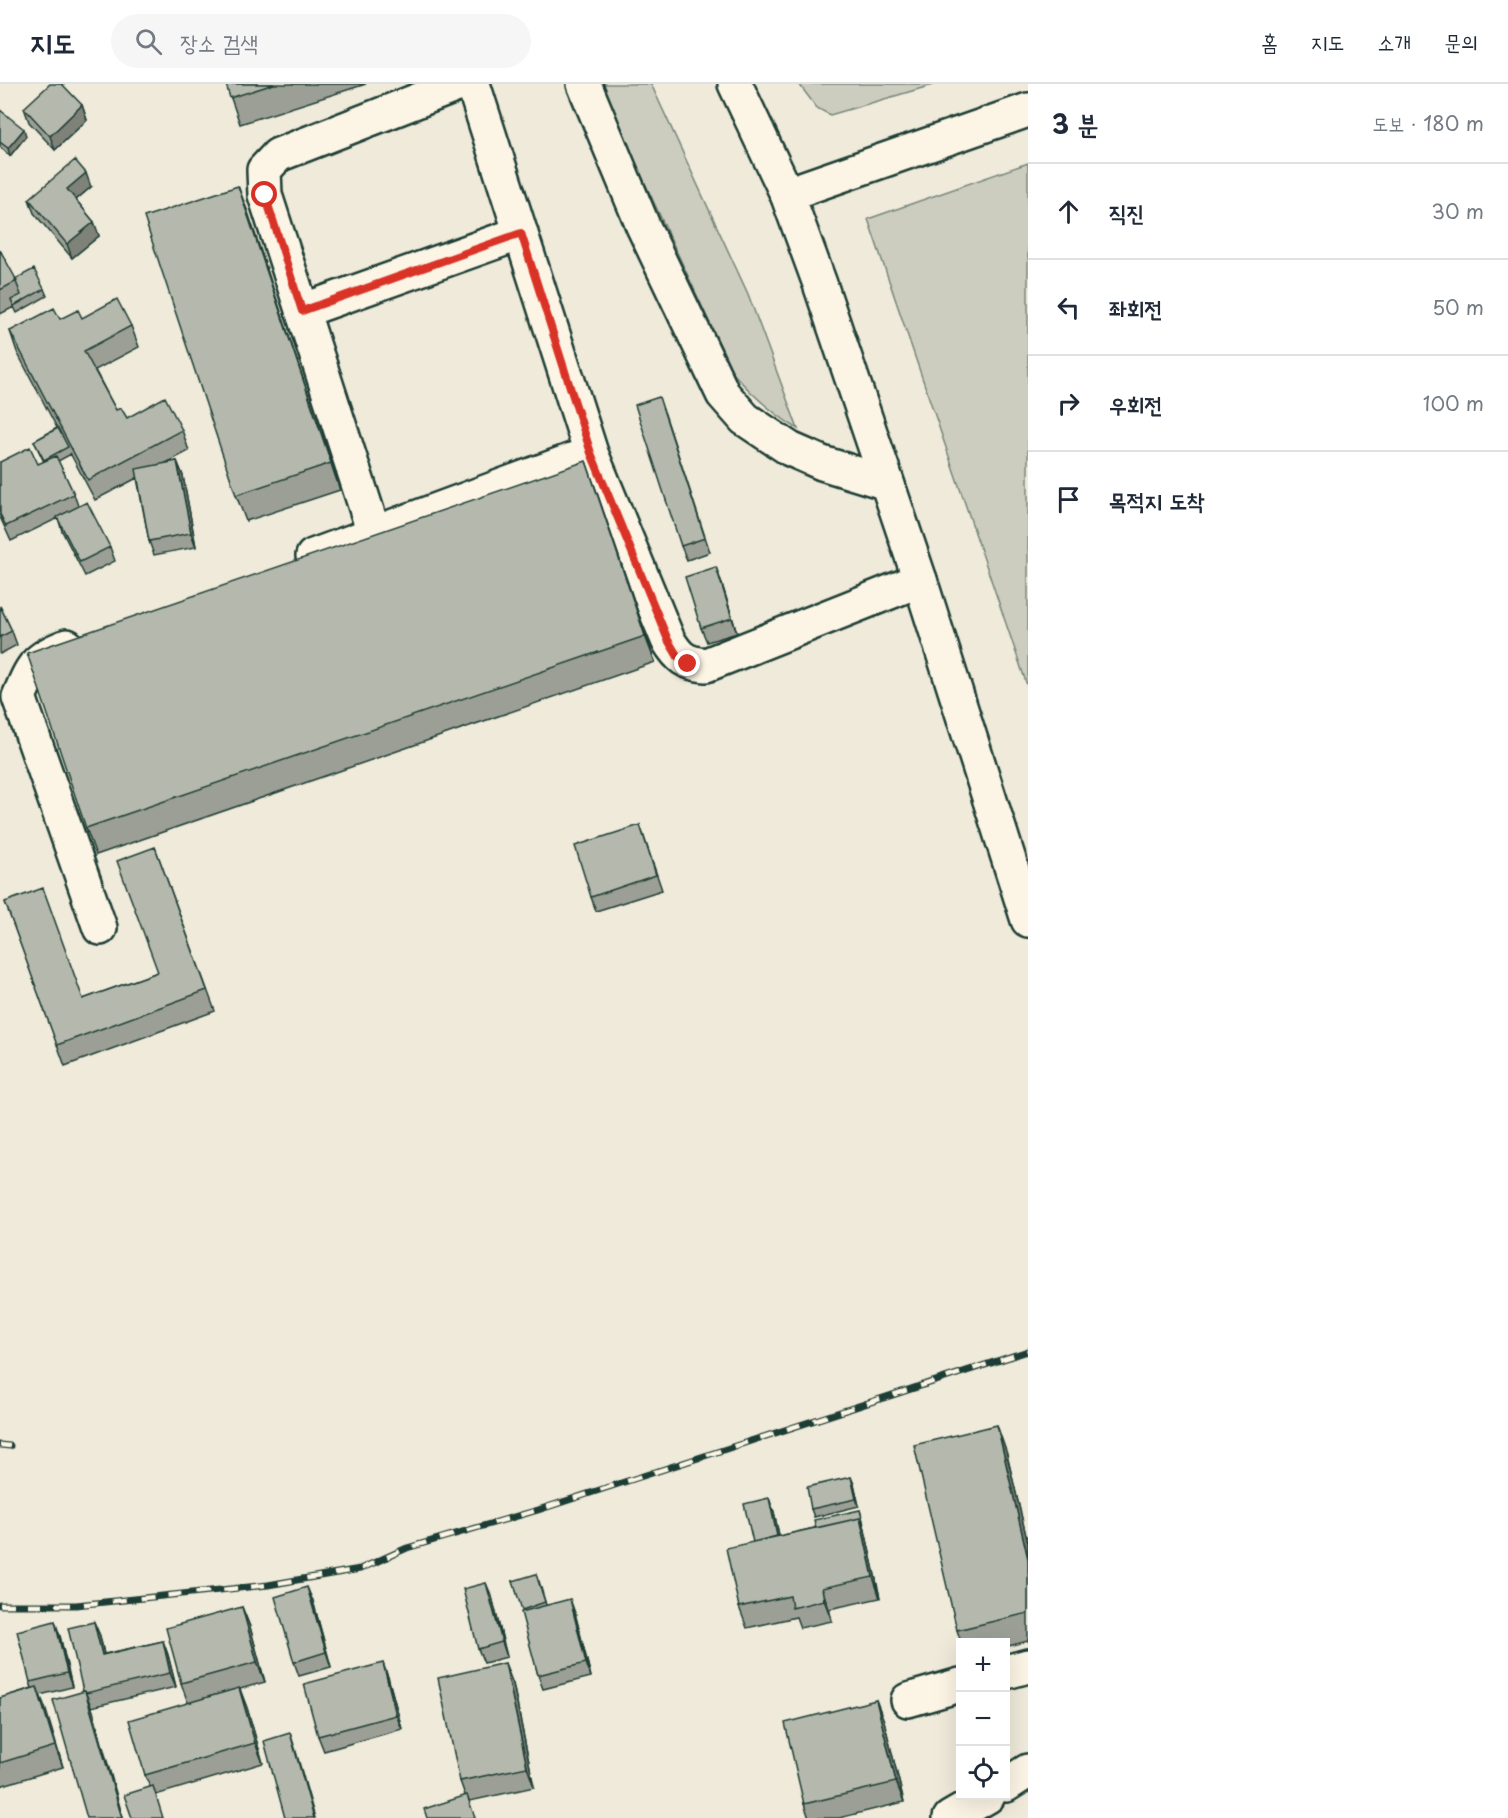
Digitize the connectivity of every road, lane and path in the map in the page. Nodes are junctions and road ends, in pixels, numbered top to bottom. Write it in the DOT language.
graph roads {
  1 [pos="460,84"];
  2 [pos="473,84"];
  3 [pos="584,84"];
  4 [pos="735,84"];
  5 [pos="1028,110"];
  6 [pos="787,194"];
  7 [pos="521,233"];
  8 [pos="302,311"];
  9 [pos="591,453"];
  10 [pos="887,483"];
  11 [pos="374,533"];
  12 [pos="286,566"];
  13 [pos="920,580"];
  14 [pos="99,634"];
  15 [pos="1028,920"];
  16 [pos="99,928"];
  17 [pos="1028,1666"];
  18 [pos="1010,1671"];
  19 [pos="956,1686"];
  20 [pos="908,1700"];
  21 [pos="1028,1771"];
  22 [pos="1010,1782"];
  23 [pos="981,1800"];
  24 [pos="950,1818"];
  1 -- 8 [label="main road"];
  2 -- 7 [label="main road"];
  3 -- 10 [label="main road"];
  4 -- 6 [label="main road"];
  5 -- 6 [label="main road"];
  6 -- 10 [label="main road"];
  7 -- 8 [label="main road"];
  7 -- 9 [label="main road"];
  8 -- 11 [label="main road"];
  9 -- 11 [label="main road"];
  9 -- 13 [label="main road"];
  10 -- 13 [label="main road"];
  11 -- 12 [label="main road"];
  13 -- 15 [label="main road"];
  14 -- 16 [label="main road"];
  17 -- 18 [label="main road"];
  19 -- 20 [label="main road"];
  21 -- 22 [label="main road"];
  23 -- 24 [label="main road"];
}
